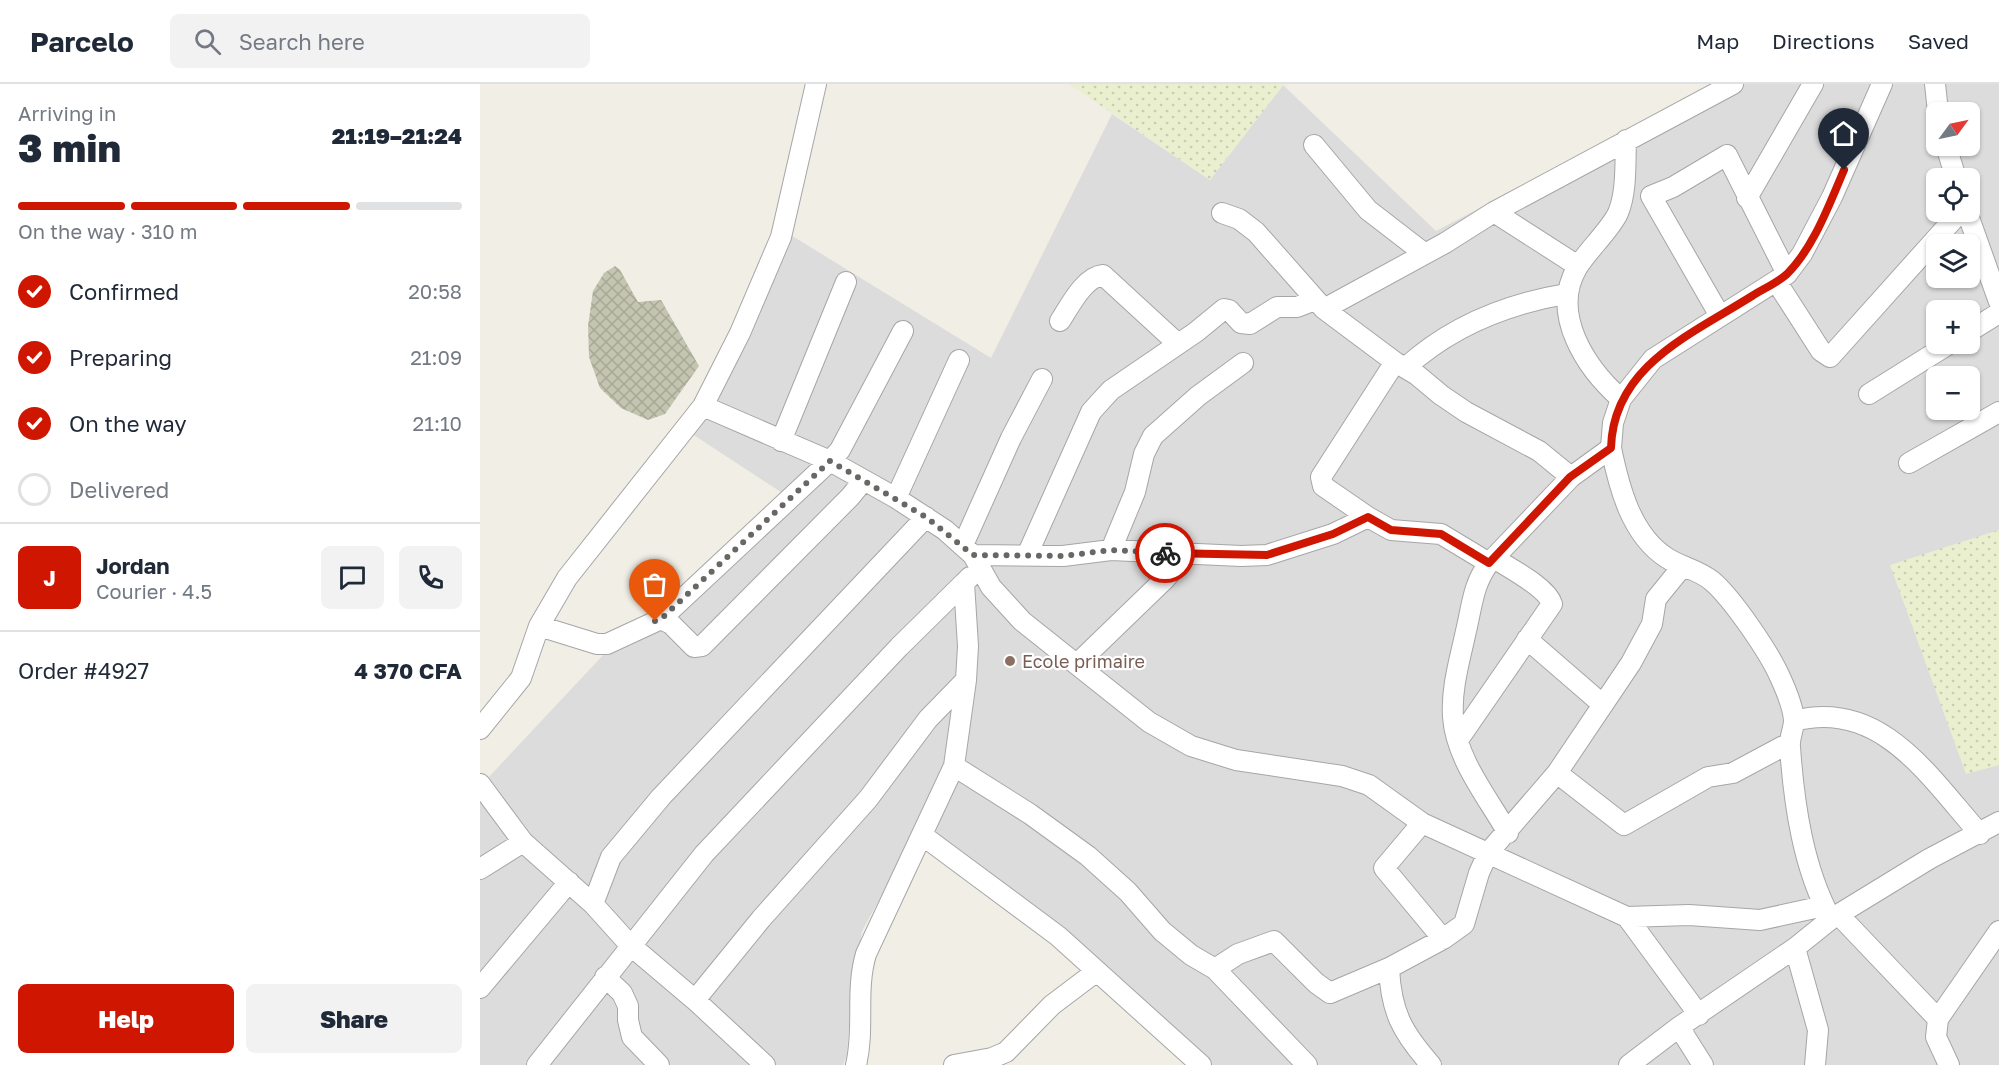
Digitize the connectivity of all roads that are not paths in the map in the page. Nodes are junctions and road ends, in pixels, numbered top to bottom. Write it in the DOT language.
graph roads {
  1 [pos="816,84"];
  2 [pos="1733,84"];
  3 [pos="1813,84"];
  4 [pos="1882,84"];
  5 [pos="1935,84"];
  6 [pos="1937,102"];
  7 [pos="1626,140"];
  8 [pos="1314,145"];
  9 [pos="1651,196"];
  10 [pos="1747,198"];
  11 [pos="1494,212"];
  12 [pos="1222,213"];
  13 [pos="1618,213"];
  14 [pos="1951,222"];
  15 [pos="1971,222"];
  16 [pos="1425,254"];
  17 [pos="1578,266"];
  18 [pos="1781,277"];
  19 [pos="846,282"];
  20 [pos="1566,294"];
  21 [pos="1999,303"];
  22 [pos="1320,304"];
  23 [pos="1720,316"];
  24 [pos="1060,321"];
  25 [pos="1980,321"];
  26 [pos="903,331"];
  27 [pos="1177,343"];
  28 [pos="1933,354"];
  29 [pos="959,360"];
  30 [pos="1243,363"];
  31 [pos="1400,365"];
  32 [pos="1042,379"];
  33 [pos="1869,394"];
  34 [pos="1622,399"];
  35 [pos="703,405"];
  36 [pos="1999,412"];
  37 [pos="781,441"];
  38 [pos="1611,448"];
  39 [pos="830,461"];
  40 [pos="1909,464"];
  41 [pos="1570,477"];
  42 [pos="864,480"];
  43 [pos="896,498"];
  44 [pos="926,517"];
  45 [pos="1368,517"];
  46 [pos="1111,550"];
  47 [pos="1187,553"];
  48 [pos="1028,554"];
  49 [pos="971,555"];
  50 [pos="1492,560"];
  51 [pos="1682,567"];
  52 [pos="964,583"];
  53 [pos="661,619"];
  54 [pos="539,626"];
  55 [pos="1527,639"];
  56 [pos="1077,664"];
  57 [pos="966,680"];
  58 [pos="1602,704"];
  59 [pos="1794,721"];
  60 [pos="480,729"];
  61 [pos="1458,740"];
  62 [pos="1789,743"];
  63 [pos="954,766"];
  64 [pos="1557,773"];
  65 [pos="480,784"];
  66 [pos="1999,822"];
  67 [pos="1422,823"];
  68 [pos="1508,833"];
  69 [pos="1980,834"];
  70 [pos="922,836"];
  71 [pos="523,842"];
  72 [pos="1488,853"];
  73 [pos="480,869"];
  74 [pos="569,882"];
  75 [pos="593,904"];
  76 [pos="1831,913"];
  77 [pos="1627,917"];
  78 [pos="1999,931"];
  79 [pos="1443,939"];
  80 [pos="630,945"];
  81 [pos="1795,948"];
  82 [pos="1215,969"];
  83 [pos="1389,969"];
  84 [pos="1097,971"];
  85 [pos="605,977"];
  86 [pos="480,988"];
  87 [pos="696,1000"];
  88 [pos="1698,1015"];
  89 [pos="1938,1019"];
  90 [pos="1679,1026"];
  91 [pos="537,1065"];
  92 [pos="659,1065"];
  93 [pos="765,1065"];
  94 [pos="856,1065"];
  95 [pos="954,1065"];
  96 [pos="1201,1065"];
  97 [pos="1307,1065"];
  98 [pos="1431,1065"];
  99 [pos="1629,1065"];
  100 [pos="1703,1065"];
  101 [pos="1815,1065"];
  102 [pos="1949,1065"];
  1 -- 35 [label="street"];
  2 -- 7 [label="street"];
  3 -- 10 [label="street"];
  4 -- 18 [label="street"];
  5 -- 6 [label="street"];
  7 -- 11 [label="street"];
  7 -- 13 [label="street"];
  8 -- 16 [label="street"];
  9 -- 10 [label="street"];
  9 -- 13 [label="street"];
  9 -- 23 [label="street"];
  10 -- 18 [label="street"];
  11 -- 16 [label="street"];
  11 -- 17 [label="street"];
  12 -- 22 [label="street"];
  13 -- 17 [label="street"];
  14 -- 18 [label="street"];
  15 -- 21 [label="street"];
  16 -- 22 [label="street"];
  17 -- 20 [label="street"];
  18 -- 23 [label="street"];
  19 -- 37 [label="street"];
  20 -- 31 [label="street"];
  20 -- 34 [label="street"];
  21 -- 25 [label="street"];
  22 -- 27 [label="street"];
  22 -- 31 [label="street"];
  23 -- 34 [label="street"];
  24 -- 27 [label="street"];
  26 -- 39 [label="street"];
  27 -- 48 [label="street"];
  28 -- 33 [label="street"];
  29 -- 43 [label="street"];
  30 -- 46 [label="street"];
  31 -- 41 [label="street"];
  31 -- 45 [label="street"];
  32 -- 49 [label="street"];
  34 -- 38 [label="street"];
  35 -- 37 [label="street"];
  35 -- 54 [label="street"];
  36 -- 40 [label="street"];
  37 -- 39 [label="street"];
  38 -- 41 [label="street"];
  38 -- 51 [label="street"];
  39 -- 42 [label="street"];
  39 -- 53 [label="street"];
  41 -- 50 [label="street"];
  42 -- 43 [label="street"];
  42 -- 53 [label="street"];
  43 -- 44 [label="street"];
  44 -- 49 [label="street"];
  44 -- 75 [label="street"];
  45 -- 47 [label="street"];
  45 -- 50 [label="street"];
  46 -- 47 [label="street"];
  46 -- 48 [label="street"];
  47 -- 56 [label="street"];
  48 -- 49 [label="street"];
  49 -- 52 [label="street"];
  49 -- 56 [label="street"];
  50 -- 55 [label="street"];
  50 -- 61 [label="street"];
  51 -- 58 [label="street"];
  51 -- 59 [label="street"];
  52 -- 57 [label="street"];
  52 -- 80 [label="street"];
  53 -- 54 [label="street"];
  54 -- 60 [label="street"];
  55 -- 58 [label="street"];
  55 -- 61 [label="street"];
  56 -- 67 [label="street"];
  57 -- 63 [label="street"];
  57 -- 87 [label="street"];
  58 -- 64 [label="street"];
  59 -- 62 [label="street"];
  59 -- 69 [label="street"];
  61 -- 68 [label="street"];
  62 -- 64 [label="street"];
  62 -- 76 [label="street"];
  63 -- 70 [label="street"];
  63 -- 82 [label="street"];
  64 -- 68 [label="street"];
  65 -- 71 [label="street"];
  66 -- 69 [label="street"];
  67 -- 72 [label="street"];
  67 -- 79 [label="street"];
  68 -- 72 [label="street"];
  69 -- 76 [label="street"];
  70 -- 84 [label="street"];
  70 -- 94 [label="street"];
  71 -- 73 [label="street"];
  71 -- 74 [label="street"];
  72 -- 77 [label="street"];
  72 -- 79 [label="street"];
  74 -- 75 [label="street"];
  74 -- 86 [label="street"];
  75 -- 80 [label="street"];
  76 -- 77 [label="street"];
  76 -- 81 [label="street"];
  76 -- 89 [label="street"];
  77 -- 88 [label="street"];
  78 -- 89 [label="street"];
  79 -- 83 [label="street"];
  80 -- 85 [label="street"];
  80 -- 87 [label="street"];
  81 -- 88 [label="street"];
  81 -- 101 [label="street"];
  82 -- 83 [label="street"];
  82 -- 97 [label="street"];
  83 -- 98 [label="street"];
  84 -- 95 [label="street"];
  84 -- 96 [label="street"];
  85 -- 91 [label="street"];
  85 -- 92 [label="street"];
  87 -- 93 [label="street"];
  88 -- 90 [label="street"];
  89 -- 102 [label="street"];
  90 -- 99 [label="street"];
  90 -- 100 [label="street"];
}
